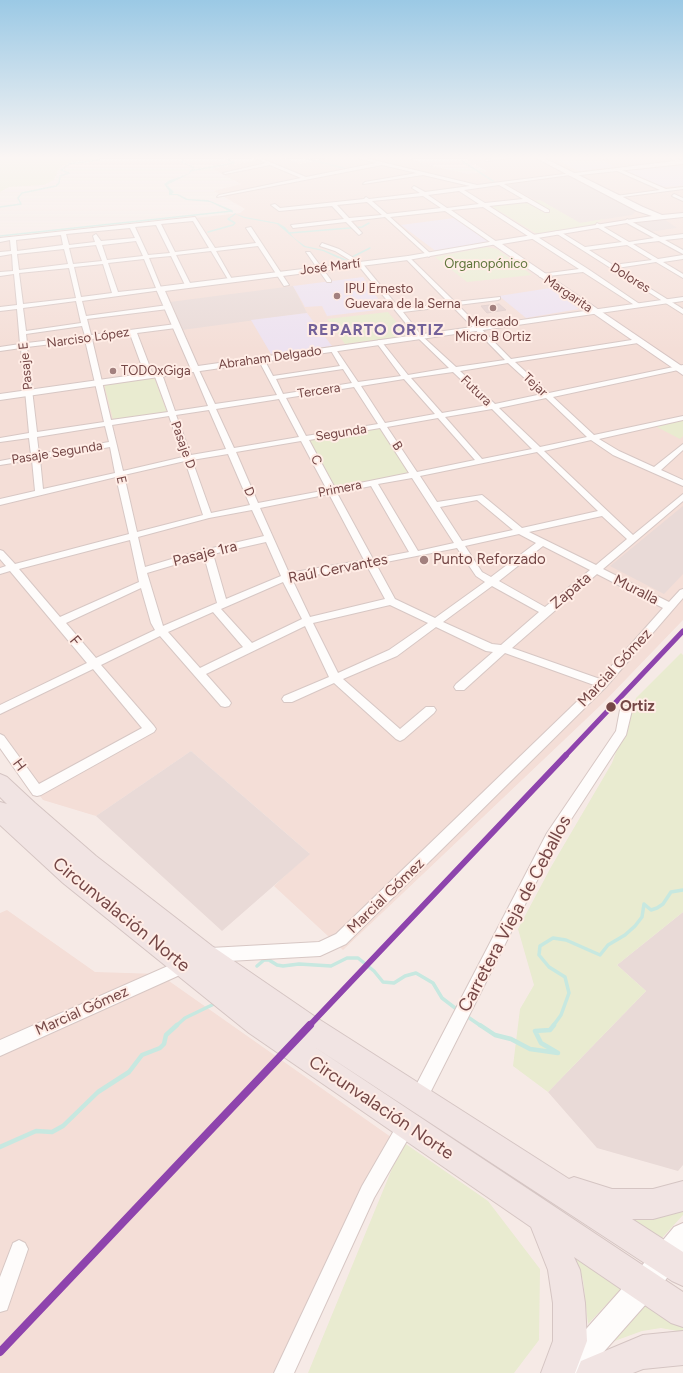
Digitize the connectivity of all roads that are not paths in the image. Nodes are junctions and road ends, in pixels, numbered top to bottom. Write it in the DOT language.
graph roads {
  1 [pos="167,222"];
  2 [pos="197,222"];
  3 [pos="336,222"];
  4 [pos="348,222"];
  5 [pos="392,222"];
  6 [pos="465,222"];
  7 [pos="512,222"];
  8 [pos="619,222"];
  9 [pos="629,222"];
  10 [pos="158,223"];
  11 [pos="315,224"];
  12 [pos="132,225"];
  13 [pos="597,225"];
  14 [pos="293,226"];
  15 [pos="249,228"];
  16 [pos="320,229"];
  17 [pos="94,230"];
  18 [pos="557,232"];
  19 [pos="62,233"];
  20 [pos="359,233"];
  21 [pos="534,236"];
  22 [pos="683,236"];
  23 [pos="13,239"];
  24 [pos="138,239"];
  25 [pos="660,239"];
  26 [pos="0,240"];
  27 [pos="99,243"];
  28 [pos="495,243"];
  29 [pos="628,243"];
  30 [pos="260,244"];
  31 [pos="322,245"];
  32 [pos="66,247"];
  33 [pos="584,249"];
  34 [pos="213,250"];
  35 [pos="14,252"];
  36 [pos="683,252"];
  37 [pos="0,254"];
  38 [pos="173,254"];
  39 [pos="308,254"];
  40 [pos="429,255"];
  41 [pos="683,257"];
  42 [pos="146,258"];
  43 [pos="408,258"];
  44 [pos="656,260"];
  45 [pos="105,262"];
  46 [pos="360,264"];
  47 [pos="71,266"];
  48 [pos="611,266"];
  49 [pos="320,269"];
  50 [pos="586,270"];
  51 [pos="16,272"];
  52 [pos="0,274"];
  53 [pos="279,274"];
  54 [pos="542,276"];
  55 [pos="683,276"];
  56 [pos="231,280"];
  57 [pos="329,281"];
  58 [pos="188,285"];
  59 [pos="286,285"];
  60 [pos="160,289"];
  61 [pos="116,295"];
  62 [pos="498,298"];
  63 [pos="79,299"];
  64 [pos="683,299"];
  65 [pos="666,301"];
  66 [pos="452,304"];
  67 [pos="638,305"];
  68 [pos="20,306"];
  69 [pos="168,307"];
  70 [pos="0,309"];
  71 [pos="398,311"];
  72 [pos="593,311"];
  73 [pos="683,312"];
  74 [pos="84,321"];
  75 [pos="176,326"];
  76 [pos="477,328"];
  77 [pos="133,332"];
  78 [pos="22,333"];
  79 [pos="418,336"];
  80 [pos="88,337"];
  81 [pos="638,341"];
  82 [pos="379,342"];
  83 [pos="24,346"];
  84 [pos="333,349"];
  85 [pos="0,350"];
  86 [pos="261,359"];
  87 [pos="510,361"];
  88 [pos="345,367"];
  89 [pos="195,368"];
  90 [pos="681,369"];
  91 [pos="454,370"];
  92 [pos="154,374"];
  93 [pos="406,377"];
  94 [pos="271,378"];
  95 [pos="100,382"];
  96 [pos="356,385"];
  97 [pos="29,392"];
  98 [pos="281,396"];
  99 [pos="547,396"];
  100 [pos="0,397"];
  101 [pos="212,407"];
  102 [pos="492,407"];
  103 [pos="172,413"];
  104 [pos="441,416"];
  105 [pos="683,418"];
  106 [pos="109,423"];
  107 [pos="384,426"];
  108 [pos="33,435"];
  109 [pos="593,438"];
  110 [pos="304,439"];
  111 [pos="0,440"];
  112 [pos="114,444"];
  113 [pos="683,446"];
  114 [pos="537,450"];
  115 [pos="231,451"];
  116 [pos="35,456"];
  117 [pos="188,458"];
  118 [pos="480,461"];
  119 [pos="0,463"];
  120 [pos="655,471"];
  121 [pos="120,473"];
  122 [pos="415,474"];
  123 [pos="373,483"];
  124 [pos="683,483"];
  125 [pos="332,491"];
  126 [pos="39,492"];
  127 [pos="683,497"];
  128 [pos="0,502"];
  129 [pos="435,505"];
  130 [pos="255,506"];
  131 [pos="604,513"];
  132 [pos="208,516"];
  133 [pos="520,531"];
  134 [pos="133,535"];
  135 [pos="269,538"];
  136 [pos="632,539"];
  137 [pos="542,542"];
  138 [pos="460,544"];
  139 [pos="208,552"];
  140 [pos="0,553"];
  141 [pos="415,554"];
  142 [pos="369,562"];
  143 [pos="12,568"];
  144 [pos="597,570"];
  145 [pos="0,571"];
  146 [pos="142,571"];
  147 [pos="286,578"];
  148 [pos="491,582"];
  149 [pos="144,583"];
  150 [pos="683,592"];
  151 [pos="391,601"];
  152 [pos="219,606"];
  153 [pos="670,607"];
  154 [pos="546,612"];
  155 [pos="307,621"];
  156 [pos="59,622"];
  157 [pos="436,623"];
  158 [pos="161,631"];
  159 [pos="250,648"];
  160 [pos="504,649"];
  161 [pos="94,664"];
  162 [pos="199,673"];
  163 [pos="335,678"];
  164 [pos="602,684"];
  165 [pos="460,687"];
  166 [pos="288,699"];
  167 [pos="225,703"];
  168 [pos="0,710"];
  169 [pos="430,710"];
  170 [pos="626,710"];
  171 [pos="0,739"];
  172 [pos="0,783"];
  173 [pos="37,791"];
  174 [pos="0,811"];
  175 [pos="193,961"];
  176 [pos="0,1048"];
  177 [pos="418,1099"];
  178 [pos="406,1126"];
  179 [pos="552,1185"];
  180 [pos="683,1196"];
  181 [pos="542,1217"];
  182 [pos="19,1249"];
  183 [pos="677,1254"];
  184 [pos="644,1285"];
  185 [pos="0,1303"];
  186 [pos="683,1311"];
  187 [pos="683,1348"];
  188 [pos="284,1373"];
  189 [pos="558,1373"];
  190 [pos="566,1373"];
  191 [pos="593,1373"];
  1 -- 10 [label="street"];
  2 -- 34 [label="street"];
  3 -- 11 [label="street"];
  4 -- 20 [label="street"];
  5 -- 40 [label="street"];
  6 -- 28 [label="street, Margarita"];
  7 -- 21 [label="street"];
  8 -- 13 [label="main road, José Martí"];
  9 -- 25 [label="street"];
  10 -- 12 [label="street"];
  10 -- 38 [label="street"];
  11 -- 14 [label="street"];
  11 -- 16 [label="street"];
  12 -- 17 [label="street"];
  12 -- 24 [label="street, D"];
  13 -- 18 [label="main road, José Martí"];
  13 -- 29 [label="street"];
  15 -- 30 [label="street"];
  17 -- 19 [label="street"];
  17 -- 27 [label="street"];
  18 -- 21 [label="main road, José Martí"];
  18 -- 33 [label="street, Dolores"];
  19 -- 23 [label="street"];
  19 -- 32 [label="street, E"];
  21 -- 28 [label="main road, José Martí"];
  21 -- 50 [label="street"];
  22 -- 25 [label="street"];
  23 -- 26 [label="street"];
  23 -- 35 [label="street, Pasaje E"];
  24 -- 27 [label="street"];
  24 -- 42 [label="street, D"];
  25 -- 29 [label="street"];
  25 -- 36 [label="street"];
  27 -- 32 [label="street"];
  27 -- 45 [label="street"];
  28 -- 40 [label="street, José Martí"];
  28 -- 54 [label="main road, Margarita"];
  29 -- 33 [label="street"];
  29 -- 44 [label="street"];
  30 -- 34 [label="street"];
  30 -- 53 [label="street"];
  31 -- 46 [label="street, Futura"];
  32 -- 35 [label="street"];
  32 -- 47 [label="street, E"];
  33 -- 48 [label="street, Dolores"];
  34 -- 38 [label="street"];
  34 -- 56 [label="street"];
  35 -- 37 [label="street"];
  35 -- 51 [label="street, Pasaje E"];
  38 -- 42 [label="street"];
  38 -- 58 [label="street"];
  39 -- 49 [label="street"];
  40 -- 43 [label="street, José Martí"];
  41 -- 44 [label="street"];
  42 -- 45 [label="street"];
  42 -- 60 [label="street, D"];
  43 -- 46 [label="street, José Martí"];
  43 -- 66 [label="street, Tejar"];
  44 -- 48 [label="street"];
  44 -- 55 [label="street"];
  45 -- 47 [label="street"];
  45 -- 61 [label="street"];
  46 -- 49 [label="street, José Martí"];
  46 -- 71 [label="street, Futura"];
  47 -- 51 [label="street"];
  47 -- 63 [label="street, E"];
  48 -- 65 [label="street, Dolores"];
  49 -- 53 [label="street, José Martí"];
  49 -- 57 [label="street"];
  50 -- 54 [label="street"];
  50 -- 67 [label="street"];
  51 -- 52 [label="street"];
  51 -- 68 [label="street, Pasaje E"];
  53 -- 56 [label="street, José Martí"];
  53 -- 59 [label="street"];
  54 -- 72 [label="main road, Margarita"];
  56 -- 58 [label="street, José Martí"];
  58 -- 60 [label="street, José Martí"];
  60 -- 61 [label="street, José Martí"];
  60 -- 69 [label="street, D"];
  61 -- 63 [label="street, José Martí"];
  62 -- 66 [label="street"];
  63 -- 68 [label="street, José Martí"];
  63 -- 74 [label="street, E"];
  64 -- 65 [label="street, Abraham Delgado"];
  65 -- 67 [label="street, Abraham Delgado"];
  65 -- 73 [label="street, Dolores"];
  66 -- 71 [label="street"];
  66 -- 76 [label="street, Tejar"];
  67 -- 72 [label="street, Abraham Delgado"];
  68 -- 70 [label="street, José Martí"];
  68 -- 78 [label="street, Pasaje E"];
  69 -- 74 [label="street"];
  69 -- 75 [label="street, D"];
  71 -- 79 [label="street, Futura"];
  72 -- 76 [label="street, Abraham Delgado"];
  72 -- 81 [label="main road, Margarita"];
  74 -- 78 [label="street"];
  74 -- 80 [label="street, E"];
  75 -- 77 [label="street, Narciso López"];
  75 -- 89 [label="street, D"];
  76 -- 79 [label="street, Abraham Delgado"];
  76 -- 87 [label="street, Tejar"];
  77 -- 80 [label="street, Narciso López"];
  77 -- 92 [label="street, Pasaje D"];
  78 -- 83 [label="street, Pasaje E"];
  79 -- 82 [label="street, Abraham Delgado"];
  79 -- 91 [label="street, Futura"];
  80 -- 83 [label="street, Narciso López"];
  80 -- 95 [label="street, E"];
  81 -- 87 [label="street, Tercera"];
  81 -- 90 [label="main road, Margarita"];
  82 -- 84 [label="street, Abraham Delgado"];
  82 -- 93 [label="street"];
  83 -- 85 [label="street, Narciso López"];
  83 -- 97 [label="street, Pasaje E"];
  84 -- 86 [label="street, Abraham Delgado"];
  84 -- 88 [label="street, B"];
  86 -- 89 [label="street, Abraham Delgado"];
  86 -- 94 [label="street, C"];
  87 -- 91 [label="street, Tercera"];
  87 -- 99 [label="street, Tejar"];
  88 -- 94 [label="street"];
  88 -- 96 [label="street, B"];
  89 -- 92 [label="street, Abraham Delgado"];
  89 -- 101 [label="street, D"];
  90 -- 99 [label="street, Segunda"];
  91 -- 93 [label="street, Tercera"];
  91 -- 102 [label="street, Futura"];
  92 -- 95 [label="street, Abraham Delgado"];
  92 -- 103 [label="street, Pasaje D"];
  93 -- 96 [label="street, Tercera"];
  93 -- 104 [label="street"];
  94 -- 98 [label="street, C"];
  95 -- 97 [label="street, Abraham Delgado"];
  95 -- 106 [label="street, E"];
  96 -- 98 [label="street, Tercera"];
  96 -- 107 [label="street, B"];
  97 -- 100 [label="street, Abraham Delgado"];
  97 -- 108 [label="street, Pasaje E"];
  98 -- 101 [label="street, Tercera"];
  98 -- 110 [label="street, C"];
  99 -- 102 [label="street, Segunda"];
  99 -- 109 [label="street, Tejar"];
  101 -- 103 [label="street, Tercera"];
  101 -- 115 [label="street, D"];
  102 -- 104 [label="street, Segunda"];
  102 -- 114 [label="street, Futura"];
  103 -- 106 [label="street, Tercera"];
  103 -- 117 [label="street, Pasaje D"];
  104 -- 107 [label="street, Segunda"];
  104 -- 118 [label="street"];
  105 -- 109 [label="street, Primera"];
  106 -- 108 [label="street, Tercera"];
  106 -- 112 [label="street, E"];
  107 -- 110 [label="street, Segunda"];
  107 -- 122 [label="street, B"];
  108 -- 111 [label="street, Tercera"];
  108 -- 116 [label="street, Pasaje E"];
  109 -- 114 [label="street, Primera"];
  109 -- 120 [label="street, Tejar"];
  110 -- 115 [label="street, Segunda"];
  110 -- 125 [label="street, C"];
  112 -- 116 [label="street, Pasaje Segunda"];
  112 -- 121 [label="street, E"];
  113 -- 120 [label="street"];
  114 -- 118 [label="street, Primera"];
  114 -- 131 [label="street, Futura"];
  115 -- 117 [label="street, Segunda"];
  115 -- 130 [label="street, D"];
  116 -- 119 [label="street, Pasaje Segunda"];
  116 -- 126 [label="street, Pasaje E"];
  117 -- 121 [label="street, Segunda"];
  117 -- 132 [label="street, Pasaje D"];
  118 -- 122 [label="street, Primera"];
  120 -- 124 [label="street, Tejar"];
  121 -- 126 [label="street, Segunda"];
  121 -- 134 [label="street, E"];
  122 -- 123 [label="street, Primera"];
  122 -- 129 [label="street, B"];
  123 -- 125 [label="street, Primera"];
  123 -- 141 [label="street"];
  125 -- 130 [label="street, Primera"];
  125 -- 142 [label="street, C"];
  126 -- 128 [label="street, Segunda"];
  127 -- 136 [label="street, Zapata"];
  129 -- 133 [label="street, Muralla"];
  129 -- 138 [label="street, B"];
  130 -- 132 [label="street, Primera"];
  130 -- 135 [label="street, D"];
  131 -- 133 [label="street, Raúl Cervantes"];
  131 -- 136 [label="street, Futura"];
  132 -- 134 [label="street, Primera"];
  133 -- 137 [label="street, Muralla"];
  133 -- 138 [label="street, Raúl Cervantes"];
  134 -- 143 [label="street, Primera"];
  134 -- 146 [label="street, E"];
  135 -- 139 [label="street, Pasaje 1ra"];
  135 -- 147 [label="street, D"];
  136 -- 144 [label="street, Zapata"];
  137 -- 144 [label="street, Muralla"];
  137 -- 148 [label="street"];
  138 -- 141 [label="street, Raúl Cervantes"];
  138 -- 148 [label="street, B"];
  139 -- 146 [label="street, Pasaje 1ra"];
  139 -- 152 [label="street"];
  140 -- 143 [label="street, F"];
  141 -- 142 [label="street, Raúl Cervantes"];
  142 -- 147 [label="street, Raúl Cervantes"];
  142 -- 151 [label="street, C"];
  143 -- 145 [label="street, Primera"];
  143 -- 156 [label="street, F"];
  144 -- 153 [label="street, Muralla"];
  144 -- 154 [label="street, Zapata"];
  146 -- 149 [label="street, E"];
  147 -- 152 [label="street, Raúl Cervantes"];
  147 -- 155 [label="street, D"];
  148 -- 154 [label="street, B"];
  148 -- 157 [label="street"];
  149 -- 156 [label="street"];
  149 -- 158 [label="street, E"];
  150 -- 153 [label="street, Marcial Gómez"];
  151 -- 155 [label="street"];
  151 -- 157 [label="street"];
  152 -- 158 [label="street, Raúl Cervantes"];
  152 -- 159 [label="street"];
  153 -- 164 [label="street, Marcial Gómez"];
  154 -- 160 [label="street, Zapata"];
  155 -- 159 [label="street"];
  155 -- 163 [label="street, D"];
  156 -- 161 [label="street, F"];
  157 -- 160 [label="street"];
  157 -- 163 [label="street"];
  158 -- 161 [label="street, Raúl Cervantes"];
  158 -- 162 [label="street, E"];
  159 -- 162 [label="street"];
  160 -- 164 [label="street"];
  160 -- 165 [label="street, Zapata"];
  161 -- 168 [label="street, Raúl Cervantes"];
  161 -- 173 [label="street, F"];
  162 -- 167 [label="street, E"];
  163 -- 166 [label="street"];
  163 -- 169 [label="street, D"];
  164 -- 175 [label="street, Marcial Gómez"];
  170 -- 177 [label="street, Carretera Vieja de Ceballos"];
  171 -- 173 [label="street, H"];
  172 -- 175 [label="highway, Circunvalación Norte"];
  174 -- 175 [label="highway, Circunvalación Norte"];
  175 -- 176 [label="street, Marcial Gómez"];
  175 -- 177 [label="highway, Circunvalación Norte"];
  175 -- 178 [label="highway, Circunvalación Norte"];
  177 -- 179 [label="highway, Circunvalación Norte"];
  178 -- 181 [label="highway, Circunvalación Norte"];
  178 -- 188 [label="street"];
  179 -- 180 [label="highway"];
  179 -- 183 [label="highway, Circunvalación Norte"];
  181 -- 184 [label="highway, Circunvalación Norte"];
  181 -- 189 [label="highway"];
  182 -- 185 [label="street"];
  183 -- 184 [label="main road"];
  184 -- 186 [label="highway, Circunvalación Norte"];
  184 -- 190 [label="main road"];
  187 -- 191 [label="highway"];
}
